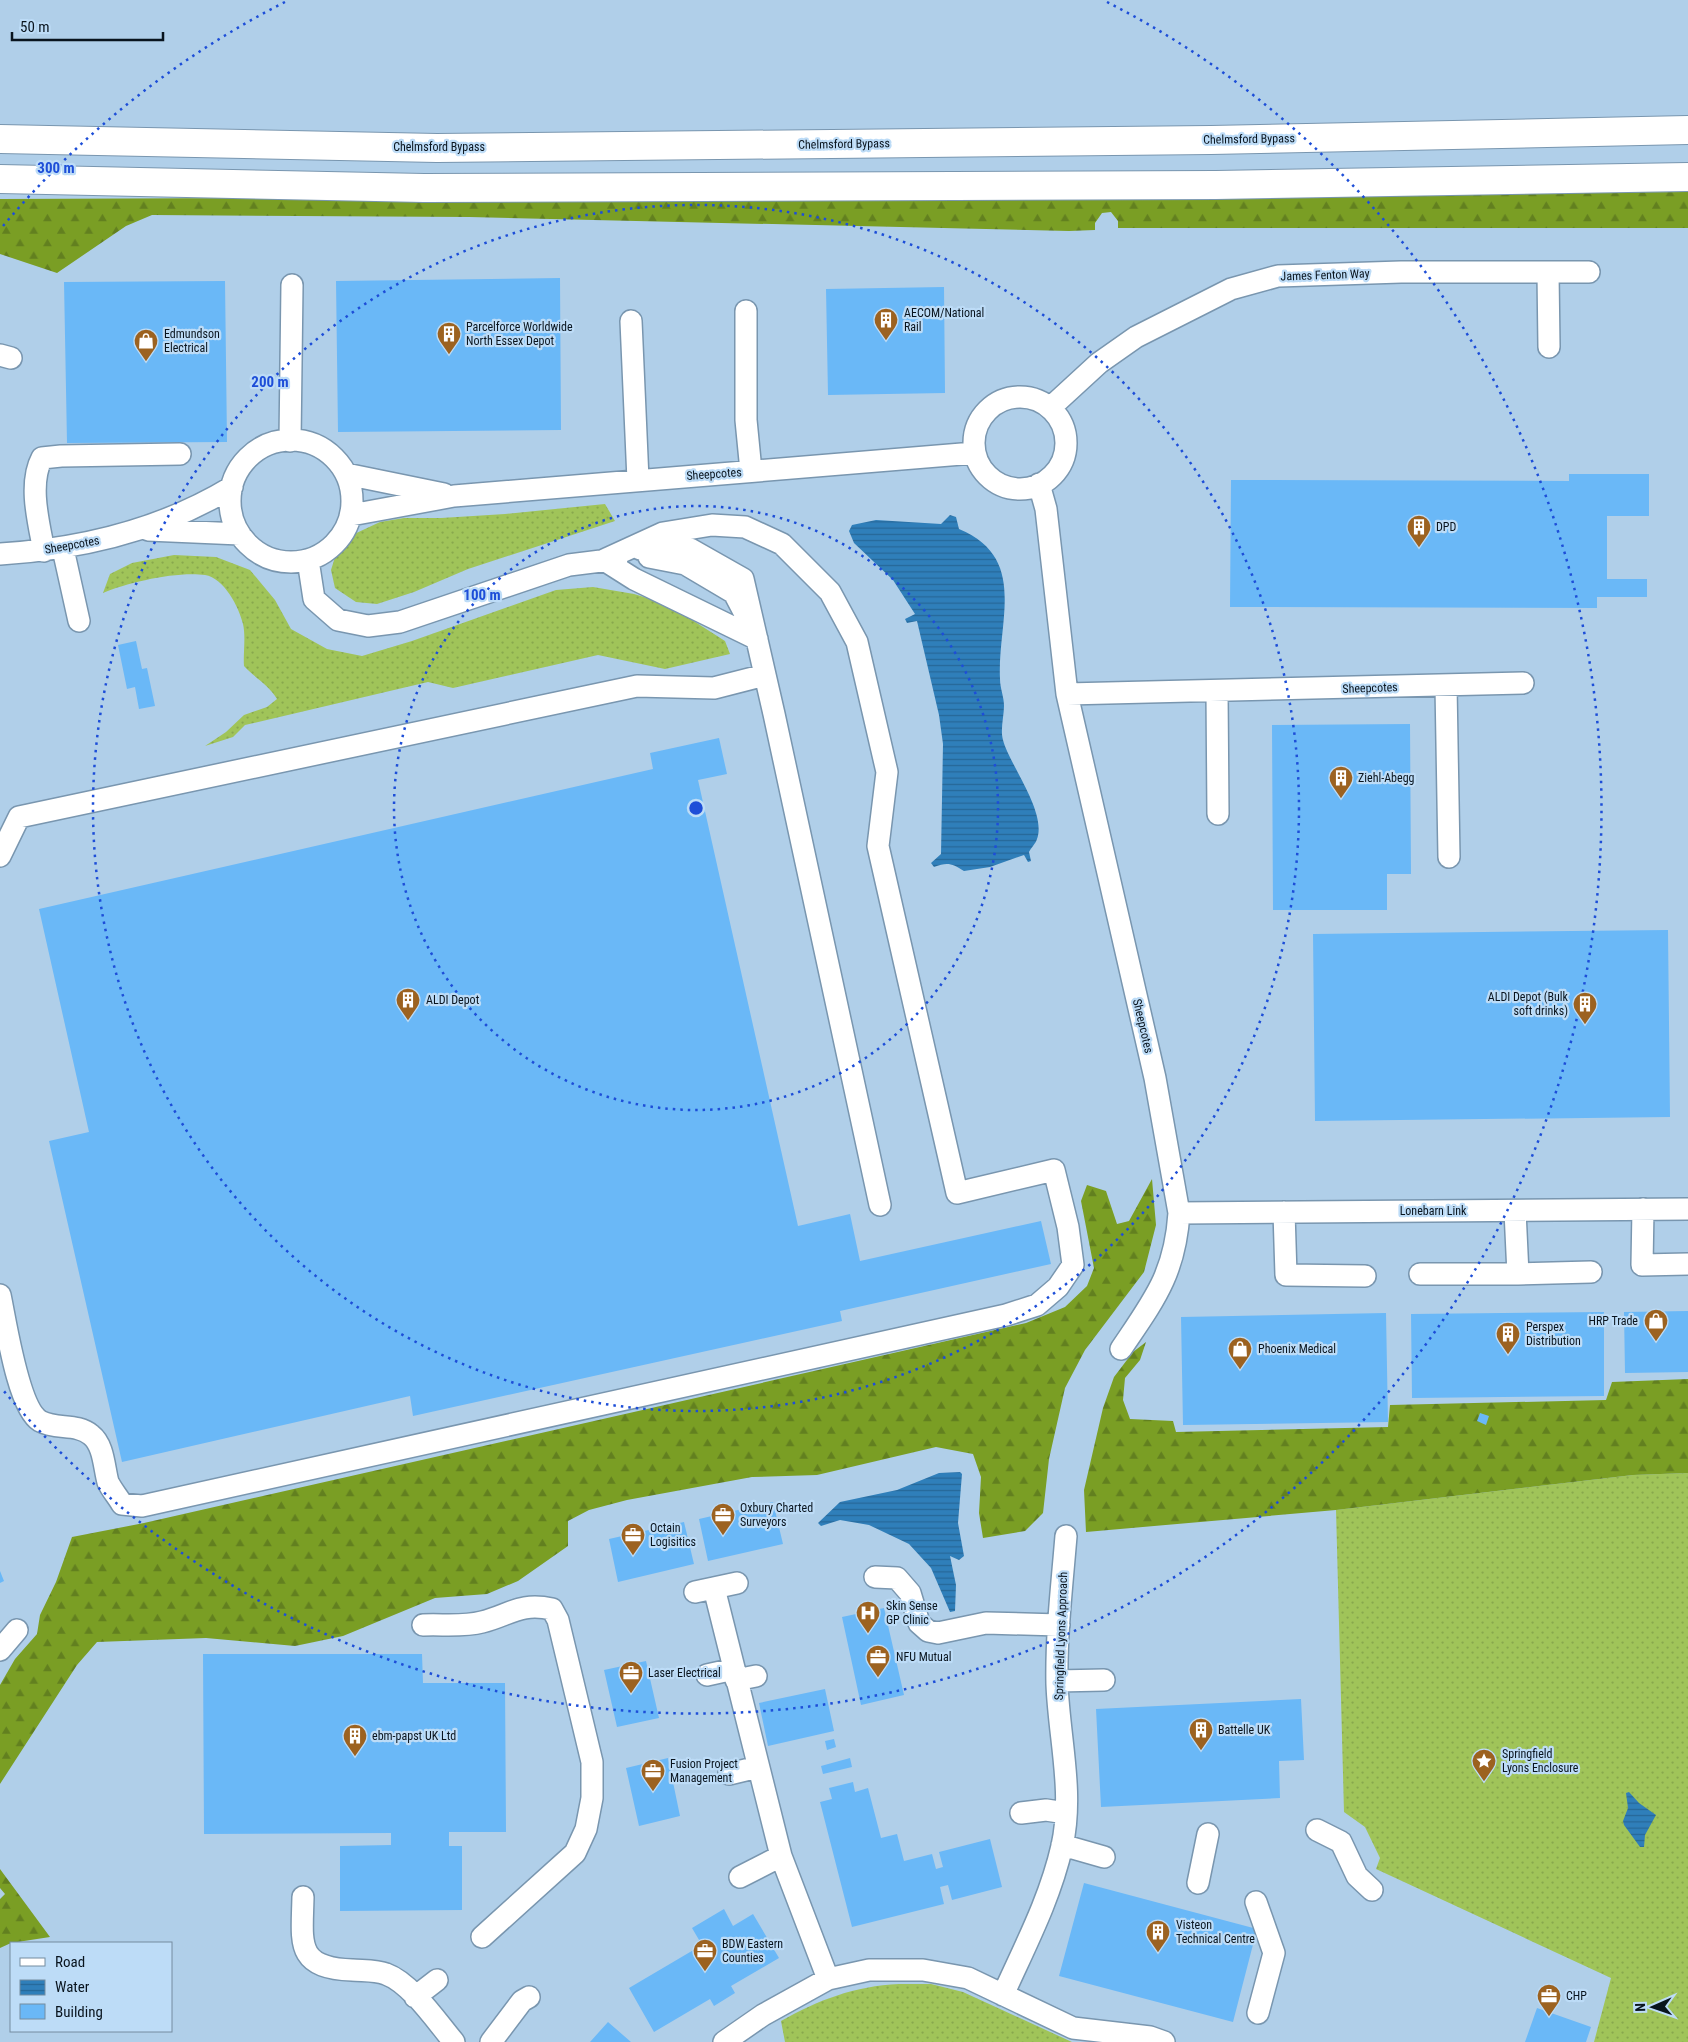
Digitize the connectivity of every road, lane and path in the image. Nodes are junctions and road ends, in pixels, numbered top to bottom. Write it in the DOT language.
graph roads {
  1 [pos="1688,130"];
  2 [pos="0,140"];
  3 [pos="1688,177"];
  4 [pos="0,179"];
  5 [pos="1589,272"];
  6 [pos="1548,274"];
  7 [pos="292,285"];
  8 [pos="746,311"];
  9 [pos="631,321"];
  10 [pos="1549,347"];
  11 [pos="1050,408"];
  12 [pos="290,441"];
  13 [pos="974,453"];
  14 [pos="180,454"];
  15 [pos="751,471"];
  16 [pos="346,474"];
  17 [pos="638,480"];
  18 [pos="1039,484"];
  19 [pos="232,487"];
  20 [pos="454,496"];
  21 [pos="351,515"];
  22 [pos="143,529"];
  23 [pos="240,534"];
  24 [pos="54,550"];
  25 [pos="0,554"];
  26 [pos="308,560"];
  27 [pos="604,560"];
  28 [pos="79,621"];
  29 [pos="757,639"];
  30 [pos="765,675"];
  31 [pos="1523,683"];
  32 [pos="1446,686"];
  33 [pos="1217,692"];
  34 [pos="1067,694"];
  35 [pos="1218,814"];
  36 [pos="0,856"];
  37 [pos="1449,857"];
  38 [pos="880,1205"];
  39 [pos="1643,1209"];
  40 [pos="1688,1209"];
  41 [pos="1515,1211"];
  42 [pos="1284,1212"];
  43 [pos="1179,1213"];
  44 [pos="1688,1264"];
  45 [pos="1591,1272"];
  46 [pos="1420,1274"];
  47 [pos="1518,1274"];
  48 [pos="1365,1276"];
  49 [pos="0,1295"];
  50 [pos="1121,1349"];
  51 [pos="1066,1536"];
  52 [pos="875,1577"];
  53 [pos="737,1583"];
  54 [pos="424,1625"];
  55 [pos="1060,1625"];
  56 [pos="17,1630"];
  57 [pos="0,1650"];
  58 [pos="707,1675"];
  59 [pos="742,1675"];
  60 [pos="1104,1680"];
  61 [pos="1057,1681"];
  62 [pos="758,1767"];
  63 [pos="729,1774"];
  64 [pos="1021,1813"];
  65 [pos="1066,1813"];
  66 [pos="1317,1830"];
  67 [pos="1208,1834"];
  68 [pos="1062,1845"];
  69 [pos="781,1856"];
  70 [pos="1104,1857"];
  71 [pos="740,1877"];
  72 [pos="1198,1884"];
  73 [pos="1372,1890"];
  74 [pos="303,1897"];
  75 [pos="1256,1902"];
  76 [pos="482,1938"];
  77 [pos="828,1979"];
  78 [pos="437,1980"];
  79 [pos="1002,1994"];
  80 [pos="415,1997"];
  81 [pos="529,1997"];
  82 [pos="1258,2012"];
  83 [pos="454,2042"];
  84 [pos="490,2042"];
  85 [pos="724,2042"];
  86 [pos="1164,2042"];
  1 -- 2 [label="highway, Chelmsford Bypass"];
  3 -- 4 [label="highway"];
  5 -- 6 [label="street, James Fenton Way"];
  6 -- 10 [label="street"];
  6 -- 11 [label="street, James Fenton Way"];
  7 -- 12 [label="street"];
  8 -- 15 [label="street"];
  9 -- 17 [label="street"];
  11 -- 13 [label="street"];
  11 -- 18 [label="street"];
  12 -- 16 [label="street"];
  12 -- 19 [label="street"];
  13 -- 15 [label="street, Sheepcotes"];
  13 -- 18 [label="street"];
  14 -- 24 [label="street"];
  15 -- 17 [label="street, Sheepcotes"];
  16 -- 20 [label="street, Sheepcotes"];
  16 -- 21 [label="street"];
  17 -- 20 [label="street, Sheepcotes"];
  18 -- 34 [label="street, Sheepcotes"];
  19 -- 22 [label="street, Sheepcotes"];
  19 -- 23 [label="street"];
  20 -- 21 [label="street, Sheepcotes"];
  21 -- 26 [label="street"];
  22 -- 23 [label="street, Sheepcotes"];
  22 -- 24 [label="street, Sheepcotes"];
  23 -- 26 [label="street"];
  24 -- 25 [label="street, Sheepcotes"];
  24 -- 28 [label="street"];
  26 -- 27 [label="street"];
  27 -- 29 [label="street"];
  27 -- 29 [label="street"];
  27 -- 49 [label="street"];
  29 -- 30 [label="street"];
  30 -- 36 [label="street"];
  30 -- 38 [label="street"];
  31 -- 32 [label="street, Sheepcotes"];
  32 -- 33 [label="street, Sheepcotes"];
  32 -- 37 [label="street"];
  33 -- 34 [label="street, Sheepcotes"];
  33 -- 35 [label="street"];
  34 -- 43 [label="street, Sheepcotes"];
  39 -- 40 [label="street, Lonebarn Link"];
  39 -- 41 [label="street, Lonebarn Link"];
  39 -- 44 [label="street"];
  41 -- 42 [label="street, Lonebarn Link"];
  41 -- 47 [label="street"];
  42 -- 43 [label="street, Lonebarn Link"];
  42 -- 48 [label="street"];
  43 -- 50 [label="street, Sheepcotes"];
  45 -- 47 [label="street"];
  46 -- 47 [label="street"];
  51 -- 55 [label="street, Springfield Lyons Approach"];
  52 -- 55 [label="street"];
  53 -- 59 [label="street"];
  54 -- 76 [label="street"];
  55 -- 61 [label="street, Springfield Lyons Approach"];
  56 -- 57 [label="street"];
  58 -- 59 [label="street"];
  59 -- 62 [label="street"];
  60 -- 61 [label="street"];
  61 -- 65 [label="street, Springfield Lyons Approach"];
  62 -- 63 [label="street"];
  62 -- 69 [label="street"];
  64 -- 65 [label="street"];
  65 -- 68 [label="street, Springfield Lyons Approach"];
  66 -- 73 [label="street"];
  67 -- 72 [label="street"];
  68 -- 70 [label="street"];
  68 -- 79 [label="street, Springfield Lyons Approach"];
  69 -- 71 [label="street"];
  69 -- 77 [label="street"];
  74 -- 80 [label="street"];
  75 -- 82 [label="street"];
  77 -- 79 [label="street"];
  77 -- 85 [label="street"];
  78 -- 80 [label="street"];
  79 -- 86 [label="street"];
  80 -- 83 [label="street"];
  81 -- 84 [label="street"];
}
